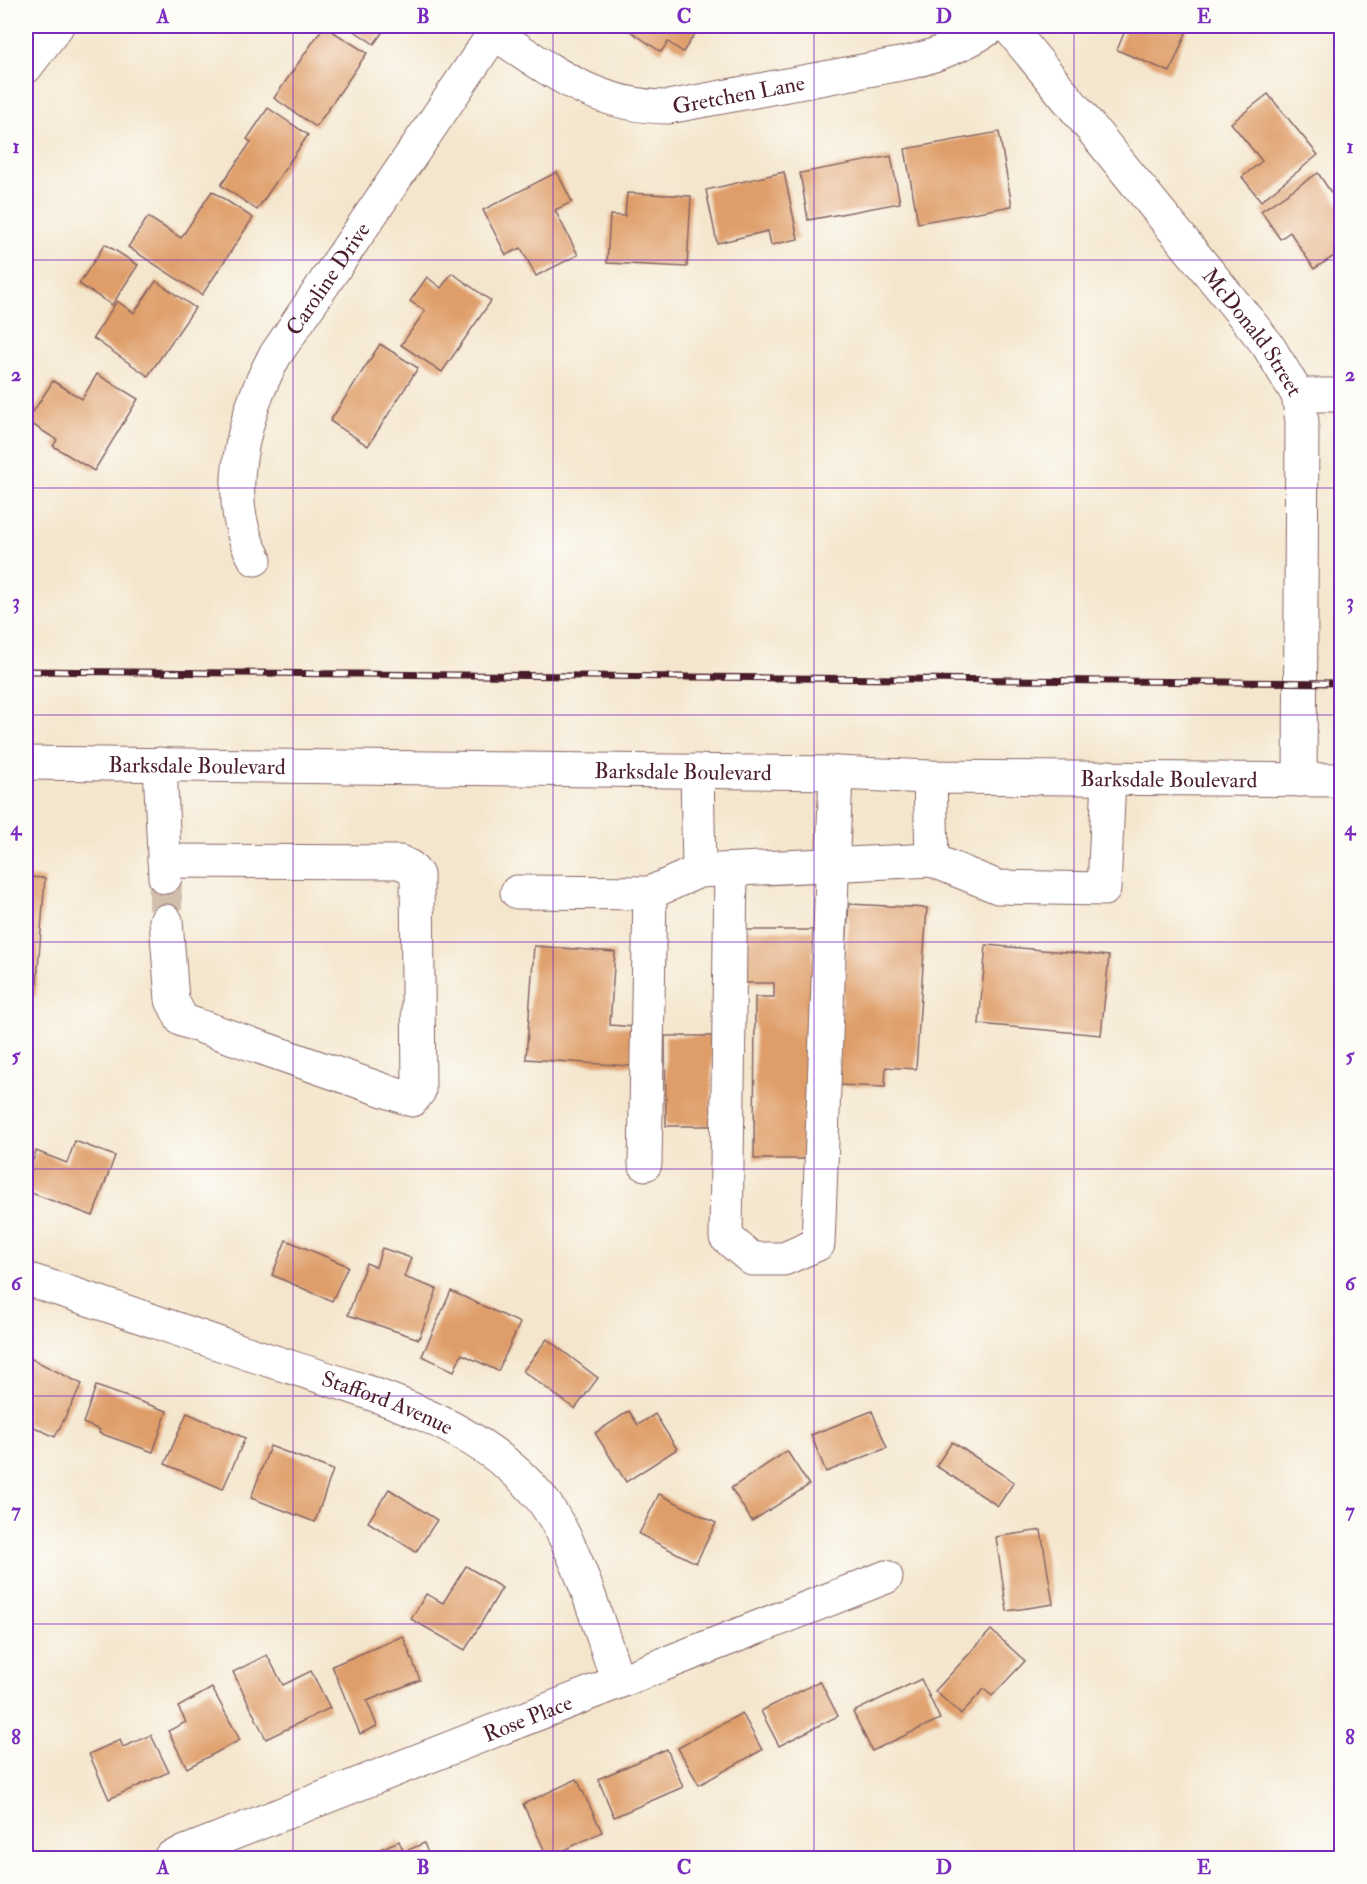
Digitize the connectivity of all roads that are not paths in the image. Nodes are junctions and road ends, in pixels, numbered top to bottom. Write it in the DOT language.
graph roads {
  1 [pos="57,26"];
  2 [pos="993,26"];
  3 [pos="1008,26"];
  4 [pos="496,29"];
  5 [pos="26,67"];
  6 [pos="1298,395"];
  7 [pos="1341,395"];
  8 [pos="255,559"];
  9 [pos="26,763"];
  10 [pos="160,764"];
  11 [pos="697,771"];
  12 [pos="836,773"];
  13 [pos="930,777"];
  14 [pos="1109,777"];
  15 [pos="1300,780"];
  16 [pos="1341,780"];
  17 [pos="932,860"];
  18 [pos="832,866"];
  19 [pos="731,870"];
  20 [pos="699,871"];
  21 [pos="517,891"];
  22 [pos="650,893"];
  23 [pos="166,921"];
  24 [pos="645,1164"];
  25 [pos="26,1279"];
  26 [pos="886,1576"];
  27 [pos="618,1681"];
  28 [pos="170,1858"];
  1 -- 5 [label="street"];
  2 -- 4 [label="street, Gretchen Lane"];
  3 -- 6 [label="street, McDonald Street"];
  4 -- 8 [label="street, Caroline Drive"];
  6 -- 7 [label="street"];
  6 -- 15 [label="street, McDonald Street"];
  9 -- 10 [label="street, Barksdale Boulevard"];
  10 -- 11 [label="street, Barksdale Boulevard"];
  10 -- 23 [label="street"];
  11 -- 12 [label="street, Barksdale Boulevard"];
  11 -- 20 [label="street"];
  12 -- 13 [label="street, Barksdale Boulevard"];
  12 -- 18 [label="street"];
  13 -- 14 [label="street, Barksdale Boulevard"];
  13 -- 17 [label="street"];
  14 -- 15 [label="street, Barksdale Boulevard"];
  14 -- 17 [label="street"];
  15 -- 16 [label="street, Barksdale Boulevard"];
  17 -- 18 [label="street"];
  18 -- 19 [label="street"];
  18 -- 19 [label="street"];
  19 -- 20 [label="street"];
  20 -- 22 [label="street"];
  21 -- 22 [label="street"];
  22 -- 24 [label="street"];
  25 -- 27 [label="street, Stafford Avenue"];
  26 -- 27 [label="street, Rose Place"];
  27 -- 28 [label="street, Rose Place"];
}
